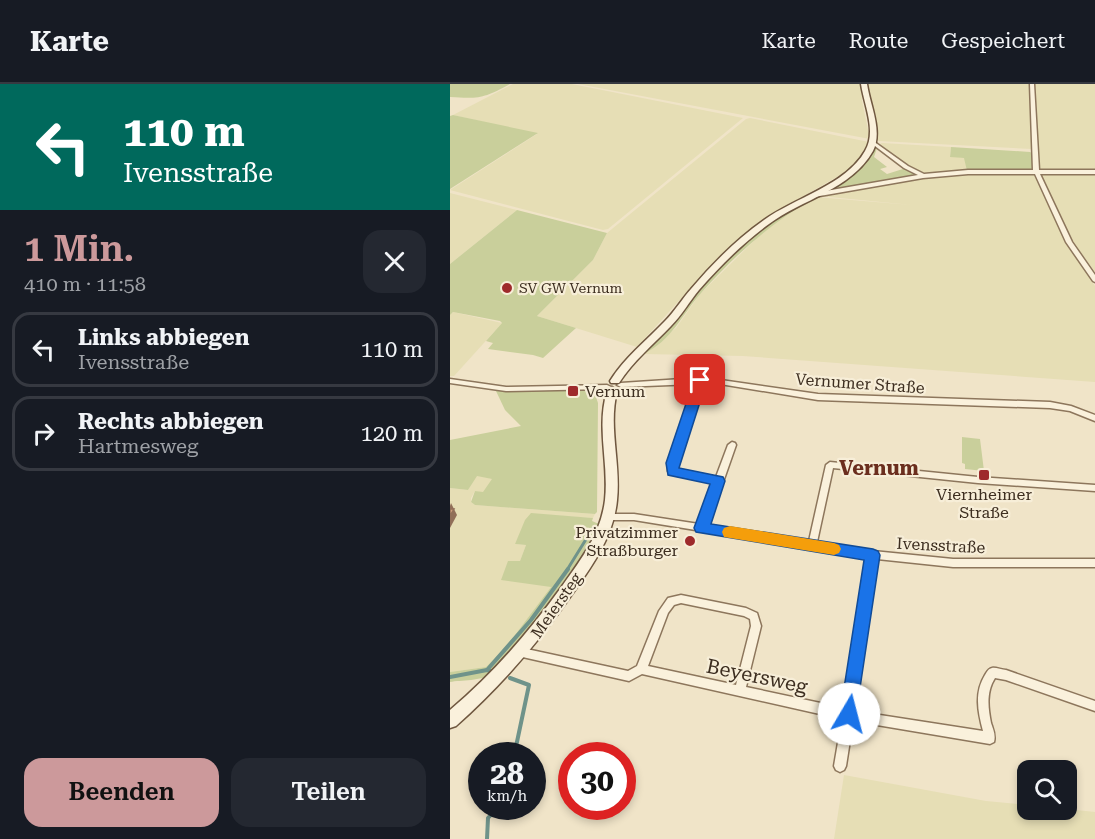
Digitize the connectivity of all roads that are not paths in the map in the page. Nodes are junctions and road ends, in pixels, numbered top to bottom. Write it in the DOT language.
graph roads {
  1 [pos="864,84"];
  2 [pos="1032,84"];
  3 [pos="873,141"];
  4 [pos="1036,171"];
  5 [pos="1095,172"];
  6 [pos="923,176"];
  7 [pos="811,195"];
  8 [pos="1095,280"];
  9 [pos="700,380"];
  10 [pos="450,381"];
  11 [pos="614,386"];
  12 [pos="1095,418"];
  13 [pos="732,445"];
  14 [pos="718,481"];
  15 [pos="1095,488"];
  16 [pos="608,517"];
  17 [pos="702,528"];
  18 [pos="812,546"];
  19 [pos="873,555"];
  20 [pos="1095,563"];
  21 [pos="522,653"];
  22 [pos="641,669"];
  23 [pos="740,689"];
  24 [pos="1095,706"];
  25 [pos="849,714"];
  26 [pos="450,720"];
  27 [pos="840,766"];
  1 -- 3 [label="street"];
  2 -- 4 [label="street"];
  3 -- 6 [label="street"];
  3 -- 7 [label="street"];
  4 -- 5 [label="street"];
  4 -- 6 [label="street"];
  4 -- 8 [label="street"];
  6 -- 7 [label="street"];
  7 -- 11 [label="street"];
  9 -- 11 [label="street, Vernumer Straße"];
  9 -- 12 [label="street, Vernumer Straße"];
  9 -- 14 [label="street"];
  10 -- 11 [label="street, Vernumer Straße"];
  11 -- 16 [label="street, Meiersteg"];
  13 -- 14 [label="street"];
  14 -- 17 [label="street"];
  15 -- 18 [label="street"];
  16 -- 17 [label="street, Ivensstraße"];
  16 -- 21 [label="street, Meiersteg"];
  17 -- 18 [label="street, Ivensstraße"];
  18 -- 19 [label="street, Ivensstraße"];
  19 -- 20 [label="street, Ivensstraße"];
  19 -- 25 [label="street"];
  21 -- 22 [label="street, Beyersweg"];
  21 -- 26 [label="street, Meiersteg"];
  22 -- 23 [label="street, Beyersweg"];
  22 -- 23 [label="street"];
  23 -- 25 [label="street, Beyersweg"];
  24 -- 25 [label="street, Beyersweg"];
  25 -- 27 [label="street"];
}
